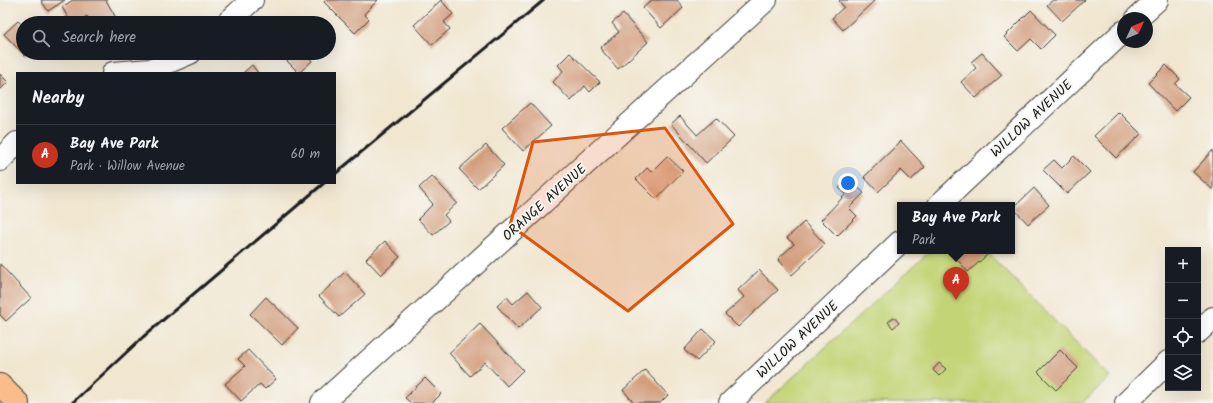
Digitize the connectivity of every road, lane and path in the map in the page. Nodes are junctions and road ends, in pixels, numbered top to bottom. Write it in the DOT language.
graph roads {
  1 [pos="252,0"];
  2 [pos="766,0"];
  3 [pos="1156,0"];
  4 [pos="1143,12"];
  5 [pos="235,16"];
  6 [pos="1117,38"];
  7 [pos="174,60"];
  8 [pos="125,72"];
  9 [pos="16,144"];
  10 [pos="0,160"];
  11 [pos="942,202"];
  12 [pos="897,245"];
  13 [pos="1213,318"];
  14 [pos="1201,329"];
  15 [pos="1165,365"];
  16 [pos="0,385"];
  17 [pos="18,403"];
  18 [pos="322,403"];
  19 [pos="730,403"];
  20 [pos="1126,403"];
  1 -- 5 [label="street"];
  2 -- 18 [label="street, ORANGE AVENUE"];
  3 -- 4 [label="street"];
  6 -- 11 [label="street, WILLOW AVENUE"];
  7 -- 8 [label="street"];
  9 -- 10 [label="street"];
  12 -- 19 [label="street, WILLOW AVENUE"];
  13 -- 14 [label="street"];
  15 -- 20 [label="street"];
  16 -- 17 [label="main road"];
}
